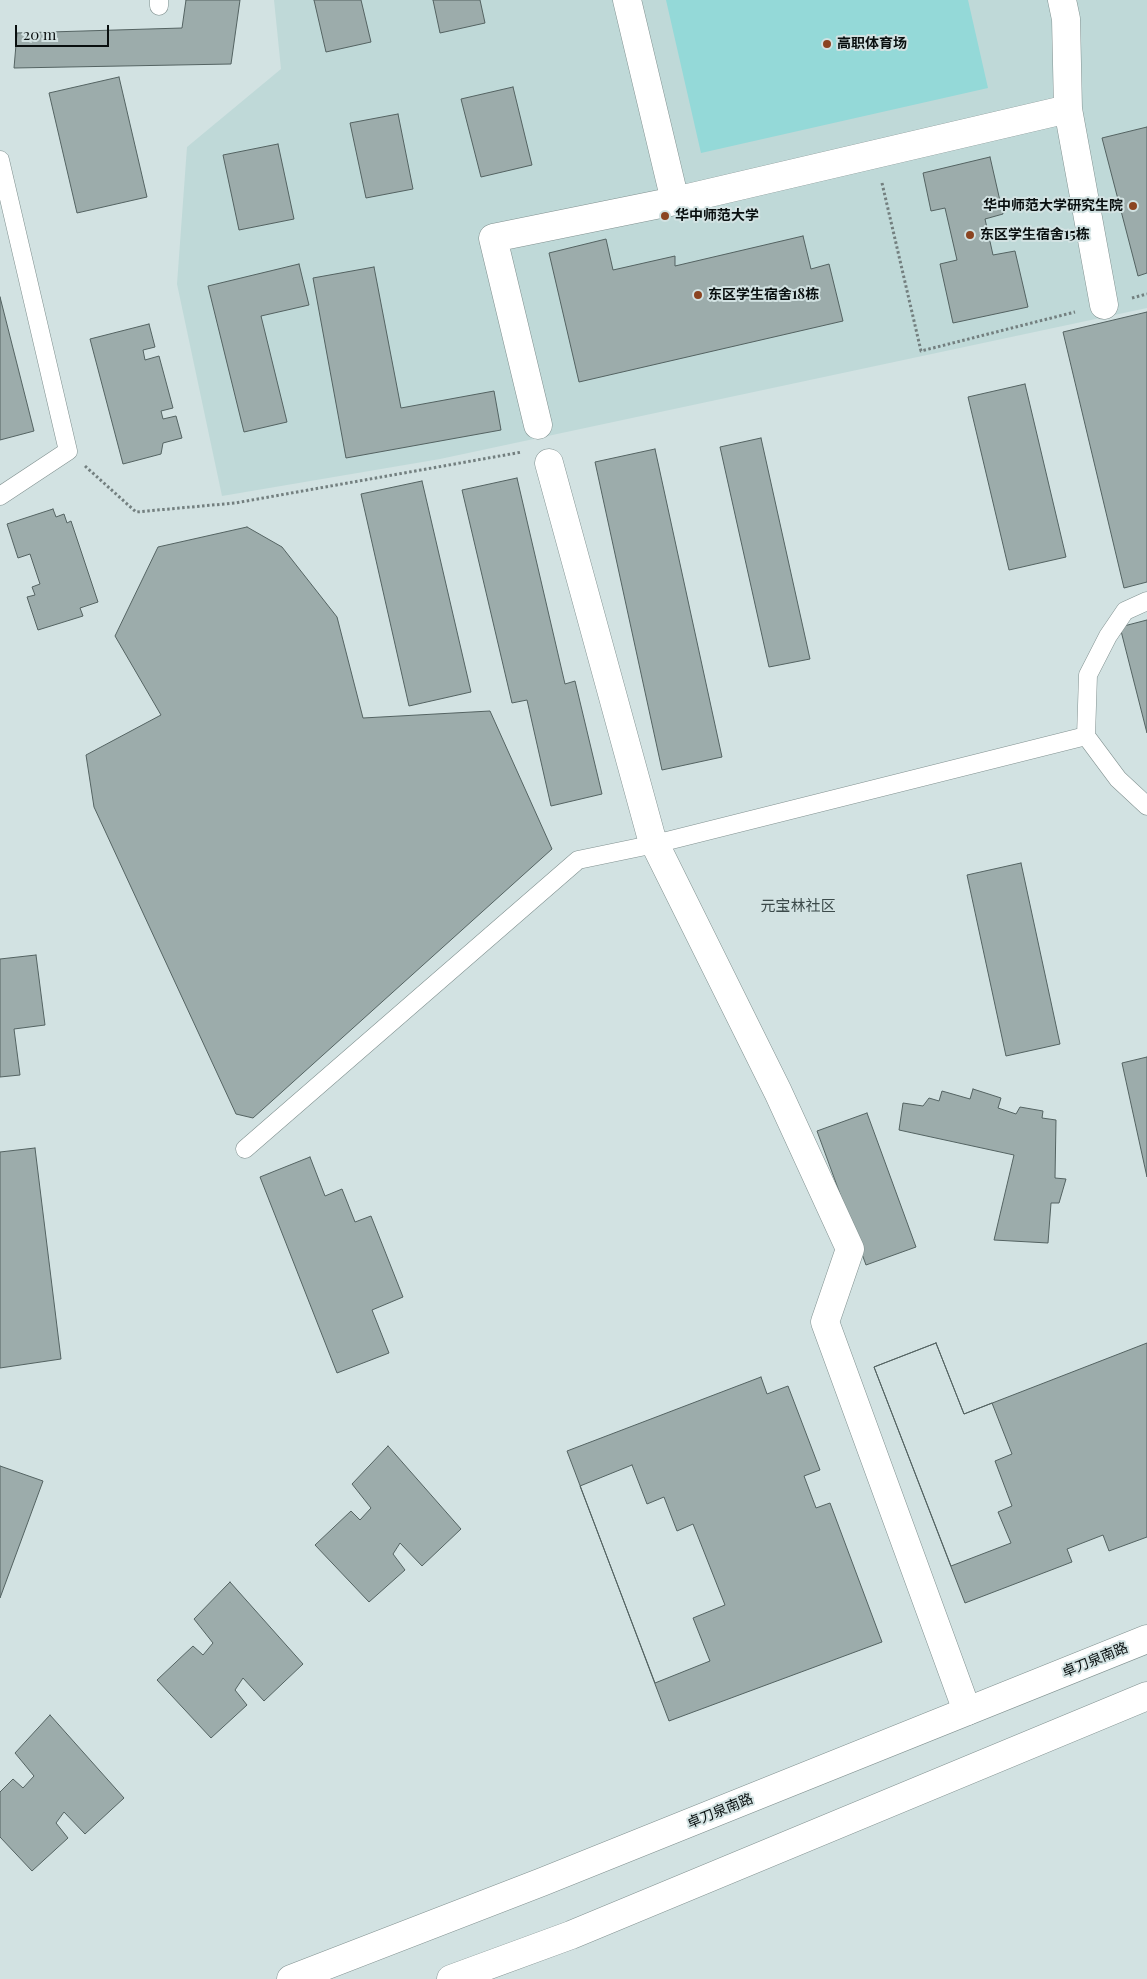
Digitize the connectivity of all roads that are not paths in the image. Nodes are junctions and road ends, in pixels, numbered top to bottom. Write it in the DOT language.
graph roads {
  1 [pos="627,0"];
  2 [pos="1062,0"];
  3 [pos="1068,110"];
  4 [pos="0,160"];
  5 [pos="2,179"];
  6 [pos="675,201"];
  7 [pos="1104,305"];
  8 [pos="538,425"];
  9 [pos="537,457"];
  10 [pos="0,496"];
  11 [pos="1147,601"];
  12 [pos="1086,736"];
  13 [pos="1147,806"];
  14 [pos="655,844"];
  15 [pos="245,1148"];
  16 [pos="1147,1639"];
  17 [pos="1147,1696"];
  18 [pos="967,1711"];
  19 [pos="291,1979"];
  20 [pos="451,1979"];
  1 -- 6 [label="street"];
  2 -- 3 [label="street"];
  3 -- 6 [label="street"];
  3 -- 7 [label="street"];
  4 -- 5 [label="lane"];
  5 -- 10 [label="lane"];
  6 -- 8 [label="street"];
  9 -- 14 [label="street"];
  11 -- 12 [label="lane"];
  12 -- 13 [label="lane"];
  12 -- 14 [label="lane"];
  14 -- 15 [label="lane"];
  14 -- 18 [label="street"];
  16 -- 18 [label="street, 卓刀泉南路"];
  17 -- 20 [label="street"];
  18 -- 19 [label="street, 卓刀泉南路"];
}
